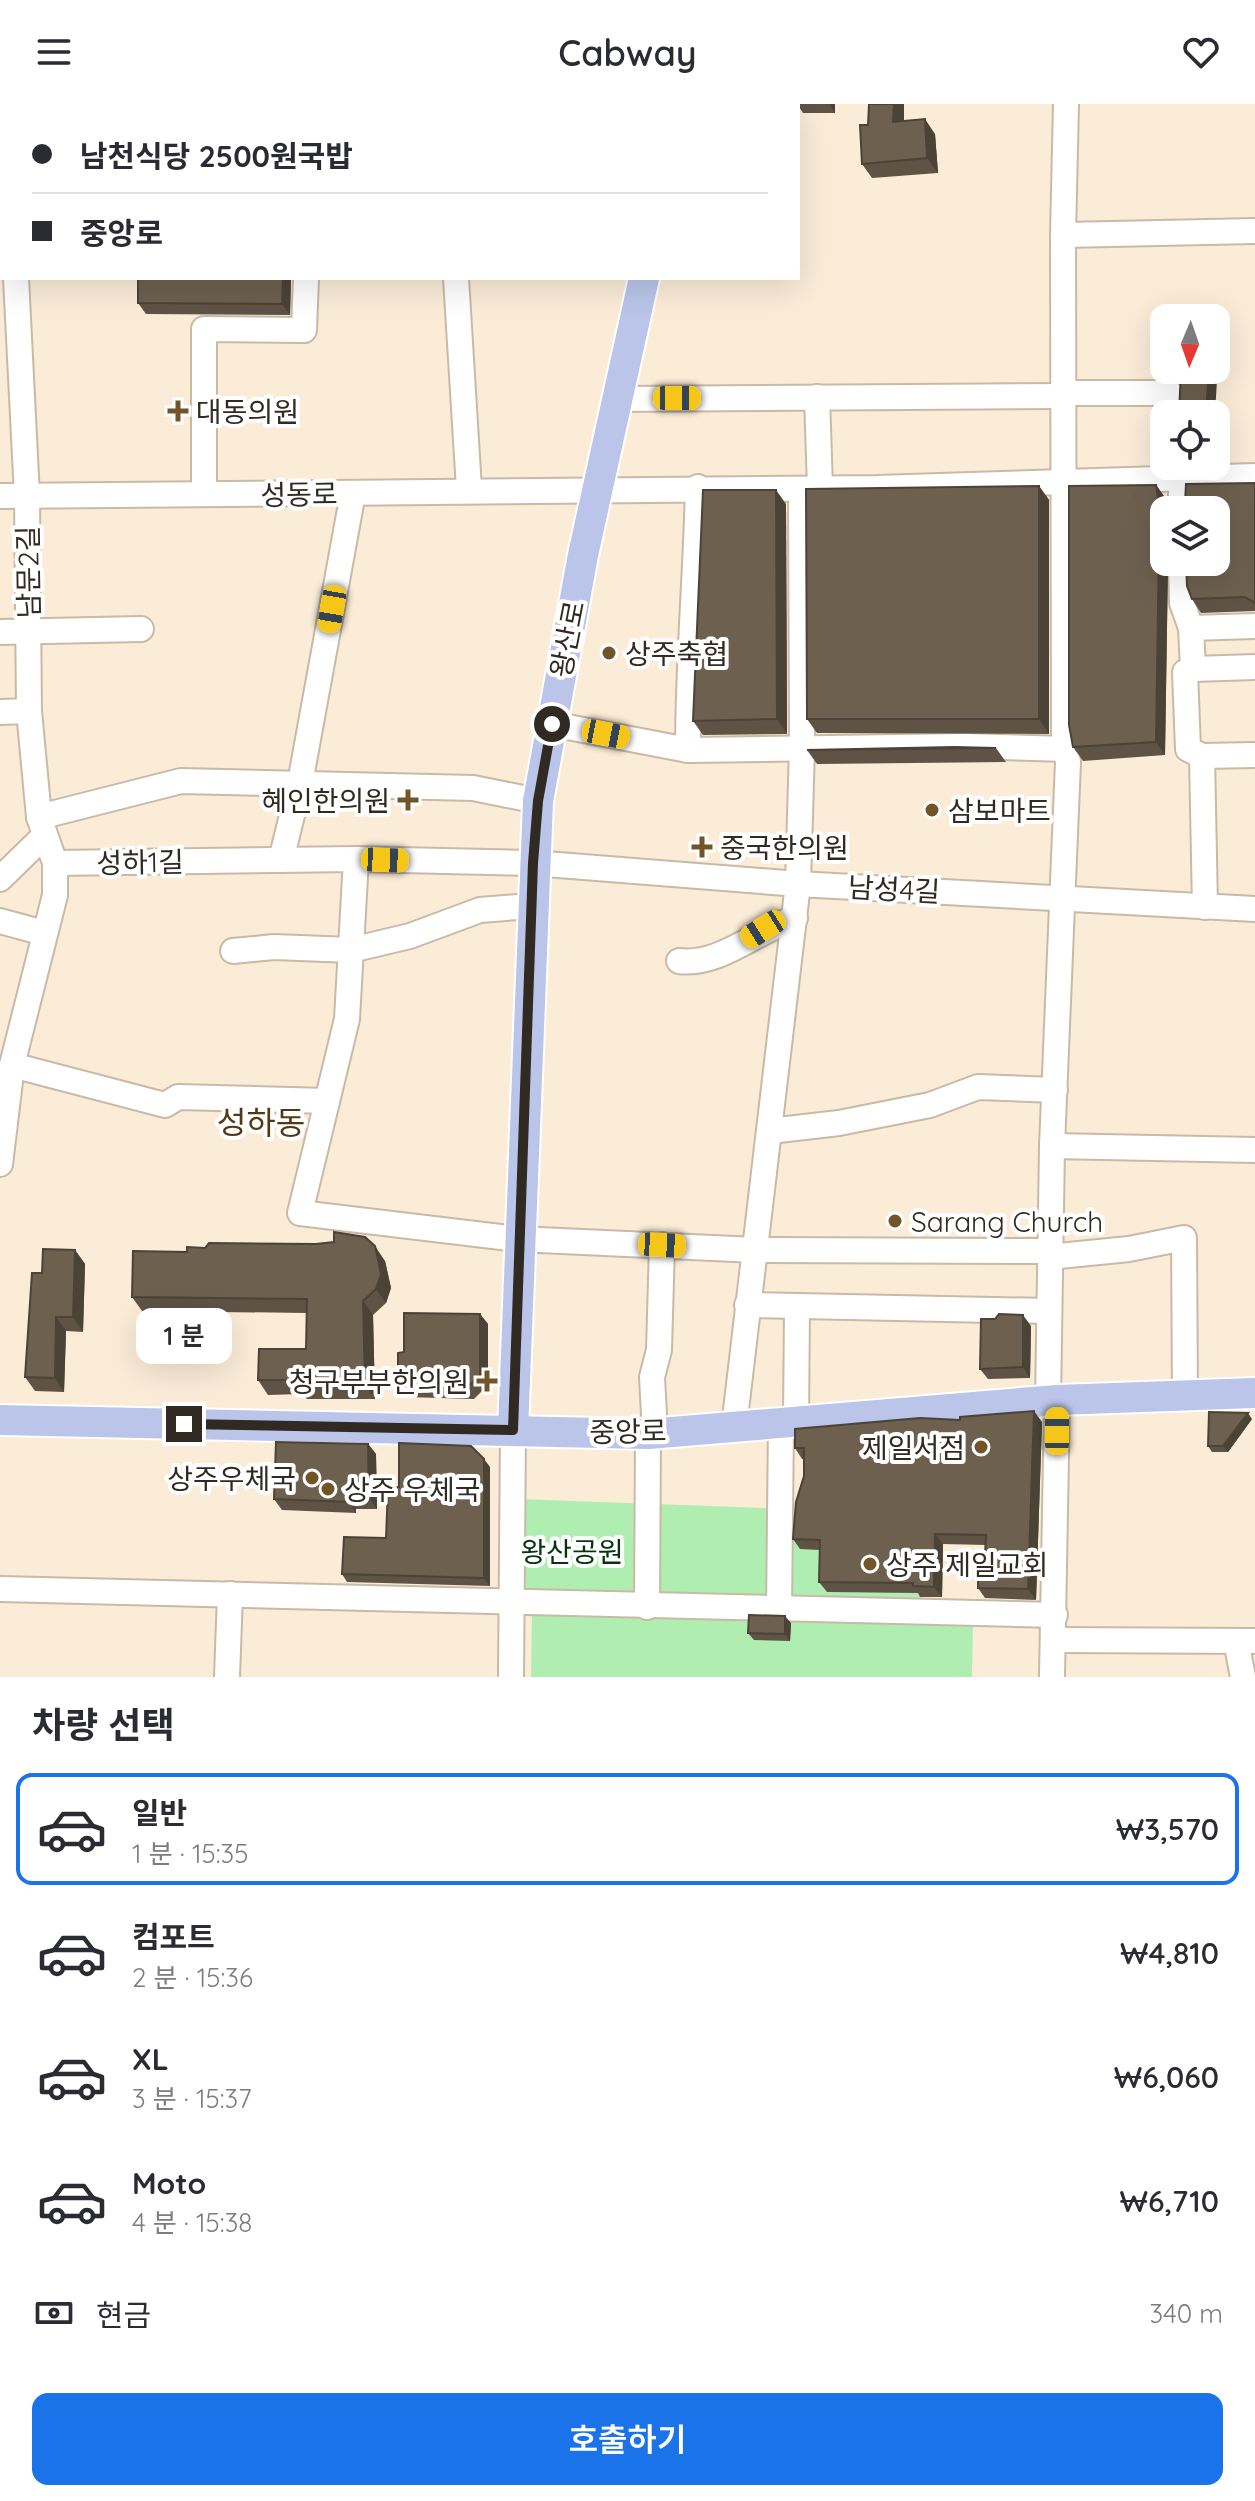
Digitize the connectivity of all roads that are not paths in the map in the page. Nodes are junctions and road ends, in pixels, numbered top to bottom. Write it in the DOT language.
graph roads {
  1 [pos="1066,104"];
  2 [pos="1255,231"];
  3 [pos="1063,235"];
  4 [pos="16,280"];
  5 [pos="306,280"];
  6 [pos="456,280"];
  7 [pos="644,280"];
  8 [pos="1170,393"];
  9 [pos="1063,395"];
  10 [pos="817,397"];
  11 [pos="616,399"];
  12 [pos="1255,476"];
  13 [pos="1230,477"];
  14 [pos="1152,480"];
  15 [pos="1064,483"];
  16 [pos="698,487"];
  17 [pos="810,488"];
  18 [pos="469,489"];
  19 [pos="597,489"];
  20 [pos="353,493"];
  21 [pos="204,494"];
  22 [pos="0,496"];
  23 [pos="27,496"];
  24 [pos="1181,576"];
  25 [pos="1255,626"];
  26 [pos="1191,628"];
  27 [pos="141,629"];
  28 [pos="28,630"];
  29 [pos="0,632"];
  30 [pos="1255,667"];
  31 [pos="1193,669"];
  32 [pos="29,711"];
  33 [pos="0,712"];
  34 [pos="552,724"];
  35 [pos="802,748"];
  36 [pos="1066,749"];
  37 [pos="688,750"];
  38 [pos="1255,755"];
  39 [pos="1202,756"];
  40 [pos="300,783"];
  41 [pos="538,801"];
  42 [pos="42,826"];
  43 [pos="356,859"];
  44 [pos="281,860"];
  45 [pos="55,863"];
  46 [pos="533,863"];
  47 [pos="0,879"];
  48 [pos="798,884"];
  49 [pos="1064,899"];
  50 [pos="531,906"];
  51 [pos="1205,907"];
  52 [pos="1255,909"];
  53 [pos="795,918"];
  54 [pos="0,921"];
  55 [pos="44,933"];
  56 [pos="351,950"];
  57 [pos="233,951"];
  58 [pos="679,961"];
  59 [pos="12,1065"];
  60 [pos="1055,1090"];
  61 [pos="327,1101"];
  62 [pos="770,1131"];
  63 [pos="1052,1146"];
  64 [pos="1255,1150"];
  65 [pos="0,1164"];
  66 [pos="518,1239"];
  67 [pos="662,1245"];
  68 [pos="756,1250"];
  69 [pos="1050,1254"];
  70 [pos="747,1305"];
  71 [pos="797,1306"];
  72 [pos="1048,1311"];
  73 [pos="1255,1393"];
  74 [pos="1185,1395"];
  75 [pos="1052,1400"];
  76 [pos="0,1420"];
  77 [pos="788,1423"];
  78 [pos="734,1427"];
  79 [pos="513,1430"];
  80 [pos="652,1433"];
  81 [pos="0,1589"];
  82 [pos="230,1594"];
  83 [pos="511,1603"];
  84 [pos="647,1607"];
  85 [pos="779,1609"];
  86 [pos="1055,1615"];
  87 [pos="1054,1640"];
  88 [pos="1246,1641"];
  89 [pos="227,1677"];
  90 [pos="511,1677"];
  91 [pos="1052,1677"];
  92 [pos="1243,1677"];
  1 -- 3 [label="street"];
  2 -- 3 [label="street"];
  3 -- 9 [label="street"];
  4 -- 23 [label="street, 남문2길"];
  5 -- 21 [label="street"];
  6 -- 18 [label="street"];
  7 -- 11 [label="main road, 왕산로"];
  8 -- 9 [label="street"];
  9 -- 10 [label="street"];
  9 -- 15 [label="street"];
  10 -- 11 [label="street"];
  10 -- 17 [label="street"];
  11 -- 19 [label="main road, 왕산로"];
  12 -- 13 [label="street, 성동로"];
  14 -- 15 [label="street, 성동로"];
  15 -- 17 [label="street, 성동로"];
  15 -- 36 [label="street"];
  16 -- 17 [label="street, 성동로"];
  16 -- 19 [label="street, 성동로"];
  16 -- 37 [label="street"];
  17 -- 35 [label="street"];
  18 -- 19 [label="street, 성동로"];
  18 -- 20 [label="street, 성동로"];
  19 -- 34 [label="main road, 왕산로"];
  20 -- 21 [label="street, 성동로"];
  20 -- 40 [label="street"];
  21 -- 23 [label="street, 성동로"];
  22 -- 23 [label="street, 성동로"];
  23 -- 28 [label="street, 남문2길"];
  24 -- 26 [label="street"];
  25 -- 26 [label="street"];
  26 -- 31 [label="street"];
  27 -- 28 [label="street"];
  28 -- 29 [label="street"];
  28 -- 32 [label="street, 남문2길"];
  30 -- 31 [label="street"];
  31 -- 39 [label="street"];
  32 -- 33 [label="street"];
  32 -- 42 [label="street, 남문2길"];
  34 -- 37 [label="street"];
  34 -- 41 [label="main road, 왕산로"];
  35 -- 36 [label="street"];
  35 -- 37 [label="street"];
  35 -- 48 [label="street"];
  36 -- 49 [label="street"];
  38 -- 39 [label="street"];
  39 -- 51 [label="street"];
  40 -- 41 [label="street"];
  40 -- 42 [label="street"];
  40 -- 44 [label="street"];
  41 -- 46 [label="main road, 왕산로"];
  42 -- 45 [label="street, 남문2길"];
  42 -- 47 [label="street"];
  43 -- 44 [label="street, 성하1길"];
  43 -- 46 [label="street, 성하1길"];
  43 -- 56 [label="street"];
  44 -- 45 [label="street, 성하1길"];
  45 -- 55 [label="street, 성하1길"];
  46 -- 48 [label="street, 남성4길"];
  46 -- 50 [label="main road, 왕산로"];
  48 -- 49 [label="street, 남성4길"];
  48 -- 53 [label="street"];
  49 -- 51 [label="street, 남성4길"];
  49 -- 60 [label="street"];
  50 -- 56 [label="street"];
  50 -- 66 [label="main road, 왕산로"];
  51 -- 52 [label="street, 남성4길"];
  53 -- 58 [label="street"];
  53 -- 62 [label="street"];
  54 -- 55 [label="street"];
  55 -- 59 [label="street, 성하1길"];
  56 -- 57 [label="street"];
  56 -- 61 [label="street"];
  59 -- 61 [label="street"];
  59 -- 65 [label="street, 성하1길"];
  60 -- 62 [label="street"];
  60 -- 63 [label="street"];
  61 -- 66 [label="street"];
  62 -- 68 [label="street"];
  63 -- 64 [label="street"];
  63 -- 69 [label="street"];
  66 -- 67 [label="street"];
  66 -- 79 [label="main road, 왕산로"];
  67 -- 68 [label="street"];
  67 -- 80 [label="street"];
  68 -- 69 [label="street"];
  68 -- 70 [label="street"];
  69 -- 72 [label="street"];
  69 -- 74 [label="street"];
  70 -- 71 [label="street"];
  70 -- 78 [label="street"];
  71 -- 72 [label="street"];
  71 -- 77 [label="street"];
  72 -- 75 [label="street"];
  73 -- 74 [label="main road, 중앙로"];
  74 -- 75 [label="main road, 중앙로"];
  75 -- 77 [label="main road, 중앙로"];
  75 -- 86 [label="street"];
  76 -- 79 [label="main road, 중앙로"];
  77 -- 78 [label="main road, 중앙로"];
  77 -- 85 [label="street"];
  78 -- 80 [label="main road, 중앙로"];
  79 -- 80 [label="main road, 중앙로"];
  79 -- 83 [label="street, 왕산로"];
  80 -- 84 [label="street"];
  81 -- 82 [label="street"];
  82 -- 83 [label="street"];
  82 -- 89 [label="street"];
  83 -- 84 [label="street"];
  83 -- 90 [label="street, 왕산로"];
  84 -- 85 [label="street"];
  85 -- 86 [label="street"];
  86 -- 87 [label="street"];
  87 -- 88 [label="street"];
  87 -- 91 [label="street"];
  88 -- 92 [label="street"];
}
